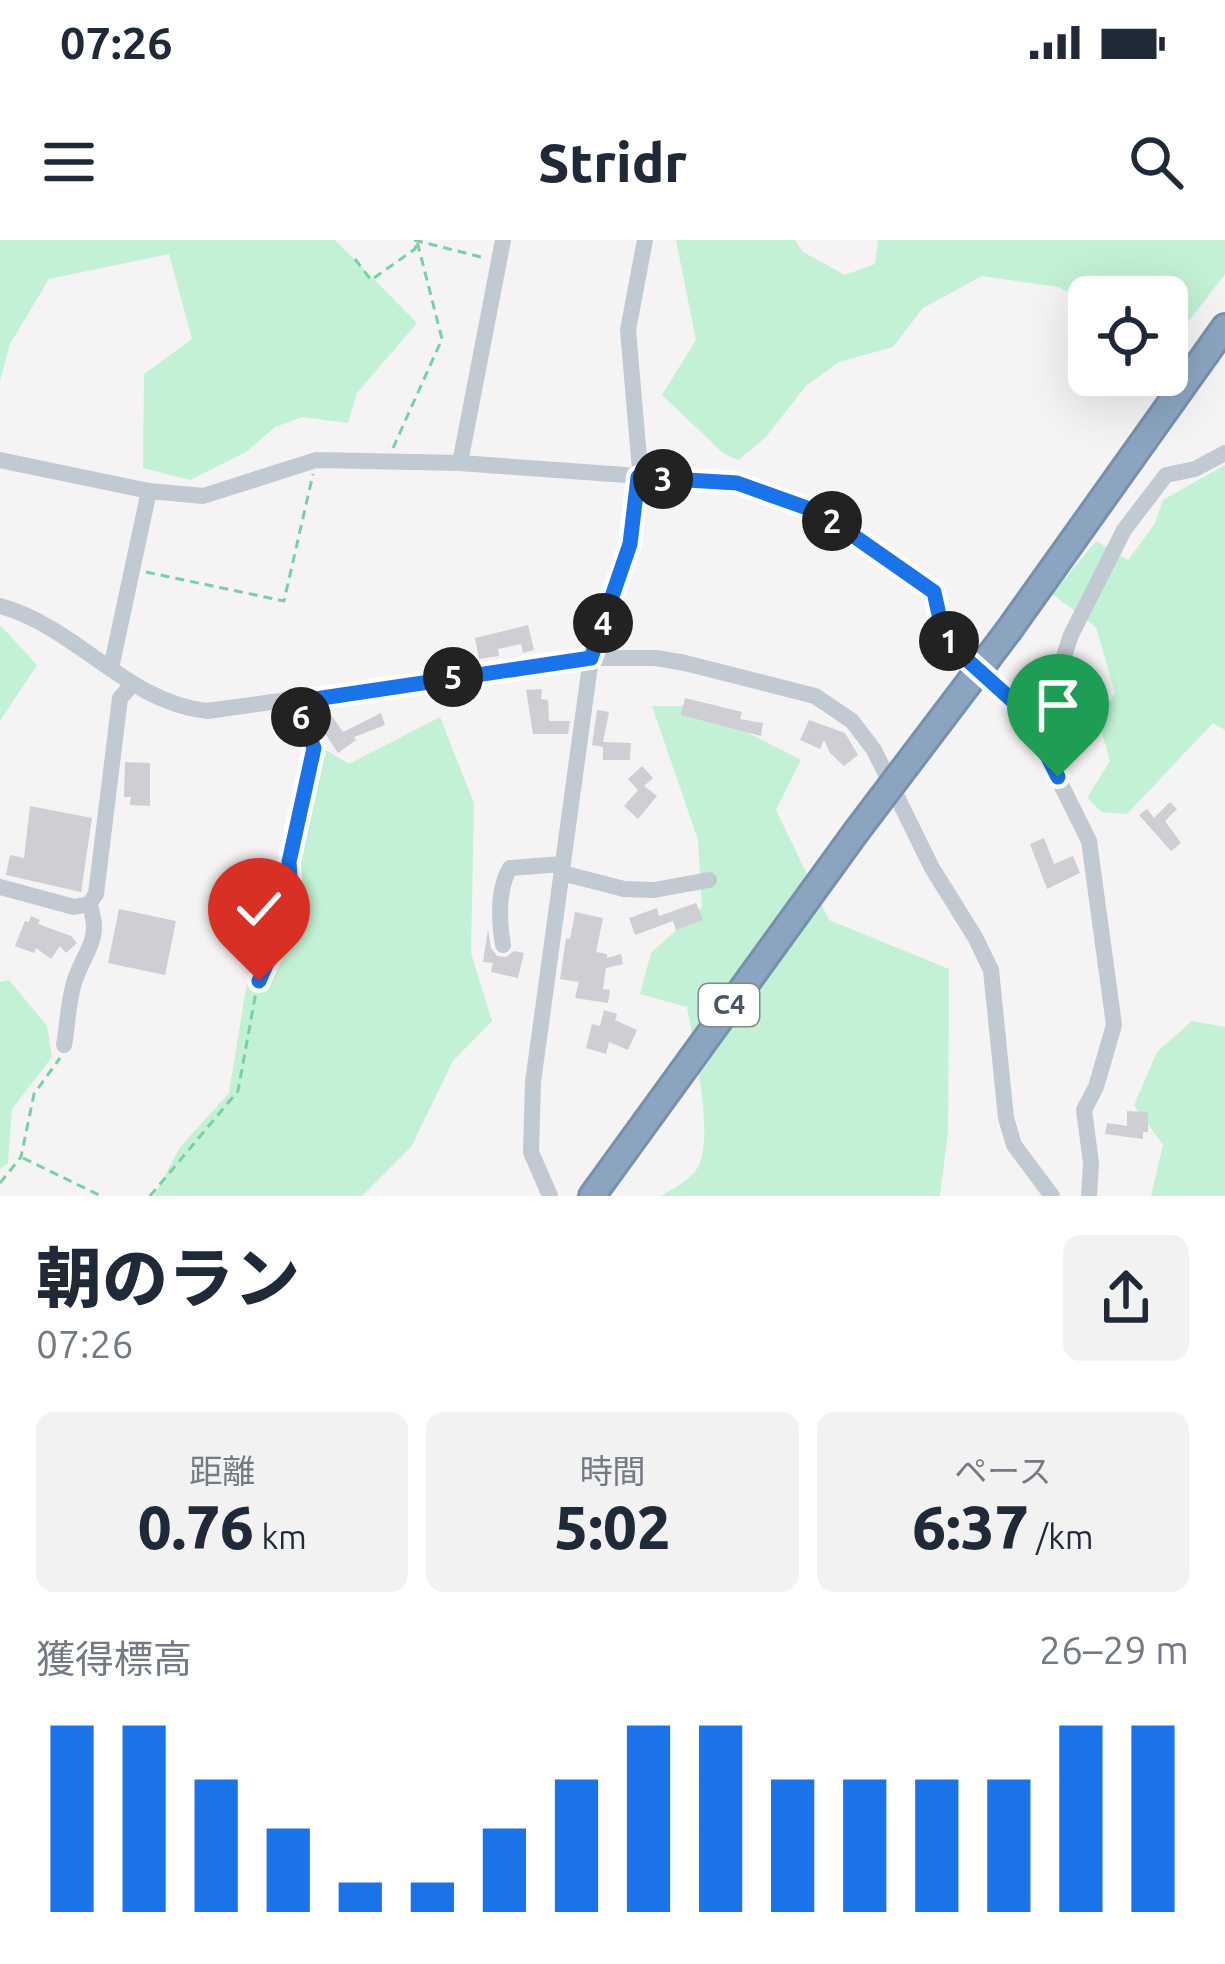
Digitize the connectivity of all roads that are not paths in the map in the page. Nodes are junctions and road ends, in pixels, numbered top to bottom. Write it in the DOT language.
graph roads {
  1 [pos="503,240"];
  2 [pos="645,240"];
  3 [pos="1225,327"];
  4 [pos="1225,453"];
  5 [pos="0,460"];
  6 [pos="460,463"];
  7 [pos="638,477"];
  8 [pos="149,490"];
  9 [pos="0,606"];
  10 [pos="591,658"];
  11 [pos="111,668"];
  12 [pos="132,686"];
  13 [pos="1025,712"];
  14 [pos="563,868"];
  15 [pos="709,880"];
  16 [pos="0,887"];
  17 [pos="89,904"];
  18 [pos="503,946"];
  19 [pos="64,1045"];
  20 [pos="598,1188"];
  21 [pos="550,1196"];
  22 [pos="1052,1196"];
  23 [pos="1089,1196"];
  1 -- 6 [label="street"];
  2 -- 7 [label="street"];
  3 -- 20 [label="highway, C4, bridge"];
  4 -- 13 [label="street"];
  5 -- 8 [label="street"];
  6 -- 7 [label="street"];
  6 -- 8 [label="street"];
  7 -- 10 [label="street"];
  7 -- 13 [label="street"];
  8 -- 11 [label="street"];
  9 -- 11 [label="street"];
  10 -- 12 [label="street"];
  10 -- 14 [label="street"];
  10 -- 22 [label="street"];
  11 -- 12 [label="street"];
  12 -- 17 [label="street"];
  13 -- 23 [label="street"];
  14 -- 15 [label="street"];
  14 -- 18 [label="street"];
  14 -- 21 [label="street"];
  16 -- 17 [label="street"];
  17 -- 19 [label="street"];
}
